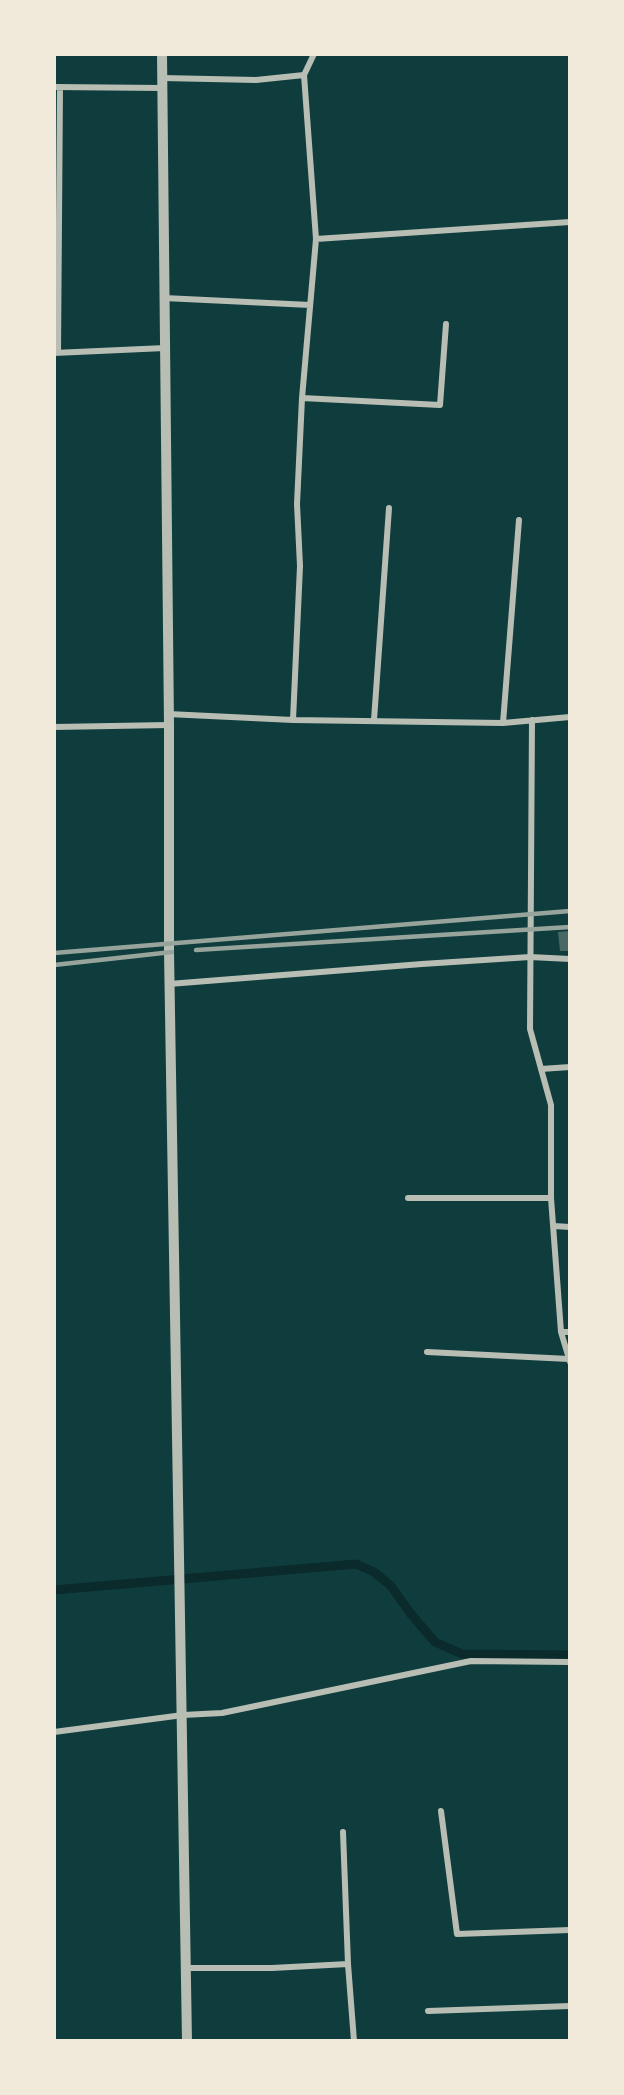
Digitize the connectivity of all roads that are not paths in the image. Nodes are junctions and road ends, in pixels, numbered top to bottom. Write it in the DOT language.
graph roads {
  1 [pos="162,54"];
  2 [pos="314,54"];
  3 [pos="304,75"];
  4 [pos="162,83"];
  5 [pos="57,87"];
  6 [pos="570,222"];
  7 [pos="316,239"];
  8 [pos="164,298"];
  9 [pos="310,305"];
  10 [pos="446,324"];
  11 [pos="165,348"];
  12 [pos="56,353"];
  13 [pos="302,398"];
  14 [pos="389,508"];
  15 [pos="519,520"];
  16 [pos="570,717"];
  17 [pos="169,719"];
  18 [pos="293,720"];
  19 [pos="374,720"];
  20 [pos="532,720"];
  21 [pos="503,723"];
  22 [pos="54,727"];
  23 [pos="530,957"];
  24 [pos="570,959"];
  25 [pos="169,984"];
  26 [pos="570,1067"];
  27 [pos="541,1069"];
  28 [pos="408,1198"];
  29 [pos="551,1198"];
  30 [pos="554,1226"];
  31 [pos="570,1227"];
  32 [pos="561,1332"];
  33 [pos="570,1332"];
  34 [pos="428,1352"];
  35 [pos="570,1360"];
  36 [pos="570,1662"];
  37 [pos="183,1715"];
  38 [pos="54,1732"];
  39 [pos="441,1811"];
  40 [pos="343,1832"];
  41 [pos="570,1930"];
  42 [pos="348,1964"];
  43 [pos="186,1968"];
  44 [pos="570,2006"];
  45 [pos="428,2011"];
  46 [pos="187,2041"];
  47 [pos="354,2041"];
  1 -- 4 [label="street"];
  2 -- 3 [label="street"];
  3 -- 4 [label="street"];
  3 -- 7 [label="street"];
  4 -- 5 [label="street"];
  4 -- 8 [label="street"];
  5 -- 12 [label="street"];
  6 -- 7 [label="street"];
  7 -- 9 [label="street"];
  8 -- 9 [label="street"];
  8 -- 11 [label="street"];
  9 -- 13 [label="street"];
  10 -- 13 [label="street"];
  11 -- 12 [label="street"];
  11 -- 17 [label="street"];
  13 -- 18 [label="street"];
  14 -- 19 [label="street"];
  15 -- 21 [label="street"];
  16 -- 20 [label="street"];
  17 -- 18 [label="street"];
  17 -- 22 [label="street"];
  17 -- 25 [label="street"];
  18 -- 19 [label="street"];
  19 -- 21 [label="street"];
  20 -- 21 [label="street"];
  20 -- 23 [label="street"];
  23 -- 24 [label="street"];
  23 -- 25 [label="street"];
  23 -- 27 [label="street"];
  25 -- 37 [label="street"];
  26 -- 27 [label="street"];
  27 -- 29 [label="street"];
  28 -- 29 [label="street"];
  29 -- 30 [label="street"];
  30 -- 31 [label="street"];
  30 -- 32 [label="street"];
  32 -- 33 [label="street"];
  32 -- 35 [label="street"];
  34 -- 35 [label="street"];
  36 -- 37 [label="street"];
  37 -- 38 [label="street"];
  37 -- 43 [label="street"];
  39 -- 41 [label="street"];
  40 -- 42 [label="street"];
  42 -- 43 [label="street"];
  42 -- 47 [label="street"];
  43 -- 46 [label="street"];
  44 -- 45 [label="street"];
}
